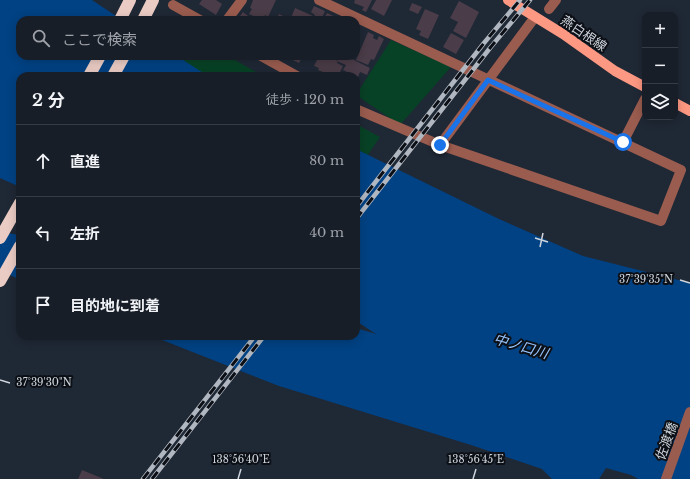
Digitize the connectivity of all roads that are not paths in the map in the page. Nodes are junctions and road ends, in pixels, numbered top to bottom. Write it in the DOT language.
graph roads {
  1 [pos="130,0"];
  2 [pos="153,0"];
  3 [pos="242,0"];
  4 [pos="318,0"];
  5 [pos="508,0"];
  6 [pos="556,0"];
  7 [pos="172,2"];
  8 [pos="549,9"];
  9 [pos="122,16"];
  10 [pos="145,16"];
  11 [pos="194,16"];
  12 [pos="230,16"];
  13 [pos="352,16"];
  14 [pos="535,17"];
  15 [pos="360,20"];
  16 [pos="98,60"];
  17 [pos="122,60"];
  18 [pos="268,60"];
  19 [pos="92,72"];
  20 [pos="115,72"];
  21 [pos="290,72"];
  22 [pos="488,80"];
  23 [pos="642,85"];
  24 [pos="642,105"];
  25 [pos="678,105"];
  26 [pos="360,111"];
  27 [pos="690,111"];
  28 [pos="623,142"];
  29 [pos="440,145"];
  30 [pos="16,210"];
  31 [pos="0,238"];
  32 [pos="16,253"];
  33 [pos="0,281"];
  34 [pos="690,412"];
  35 [pos="666,479"];
  1 -- 9 [label="highway"];
  2 -- 10 [label="highway"];
  3 -- 12 [label="street"];
  4 -- 13 [label="street"];
  5 -- 14 [label="main road, 燕白根線"];
  6 -- 8 [label="street"];
  7 -- 11 [label="street"];
  14 -- 22 [label="street"];
  14 -- 23 [label="main road, 燕白根線"];
  15 -- 22 [label="street"];
  16 -- 19 [label="highway"];
  17 -- 20 [label="highway"];
  18 -- 21 [label="street"];
  22 -- 28 [label="street"];
  22 -- 29 [label="street"];
  24 -- 28 [label="street"];
  25 -- 27 [label="main road"];
  26 -- 29 [label="street"];
  28 -- 29 [label="street"];
  30 -- 31 [label="highway"];
  32 -- 33 [label="highway"];
  34 -- 35 [label="street, 佐渡橋"];
}
